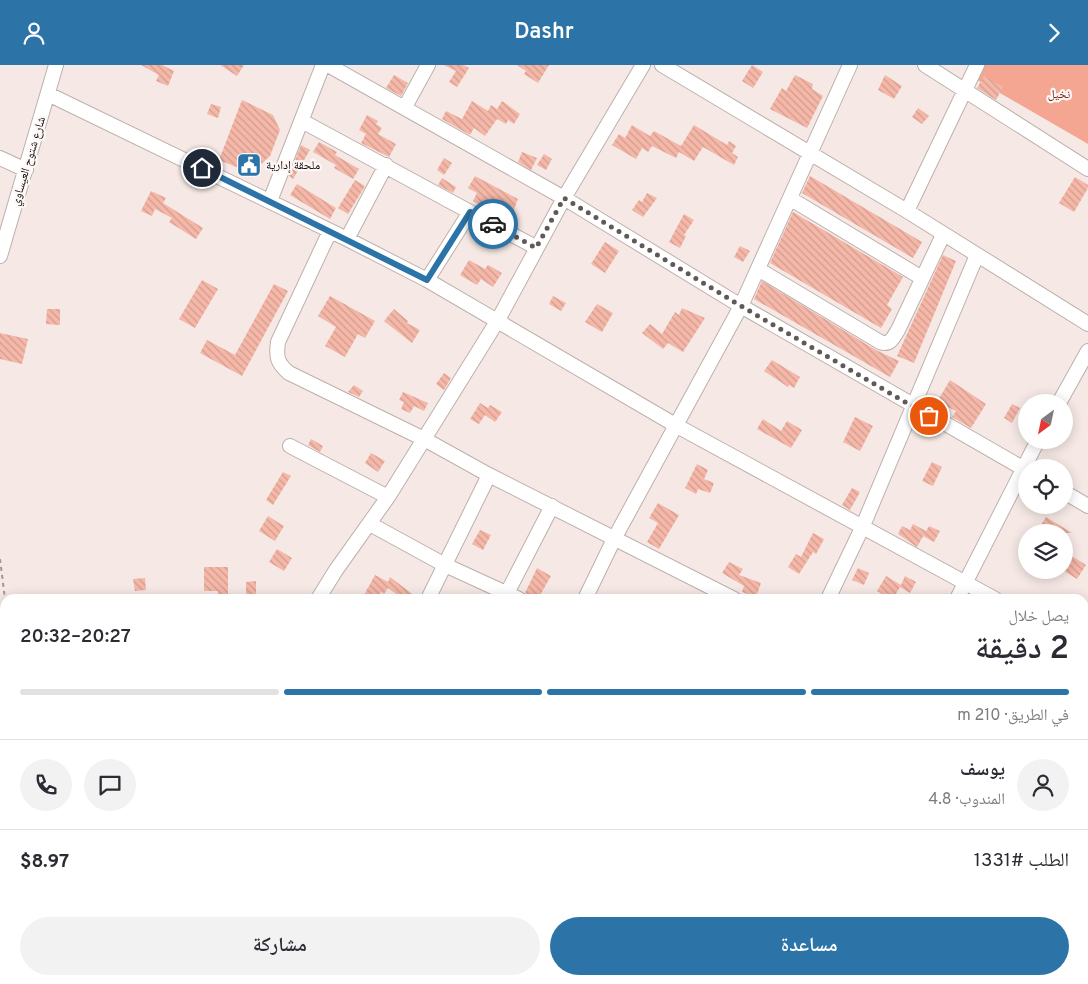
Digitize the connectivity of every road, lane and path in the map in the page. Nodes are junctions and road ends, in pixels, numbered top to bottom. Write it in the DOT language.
graph roads {
  1 [pos="56,65"];
  2 [pos="324,65"];
  3 [pos="328,65"];
  4 [pos="428,65"];
  5 [pos="643,65"];
  6 [pos="662,65"];
  7 [pos="850,65"];
  8 [pos="925,65"];
  9 [pos="977,65"];
  10 [pos="965,91"];
  11 [pos="48,94"];
  12 [pos="405,107"];
  13 [pos="302,121"];
  14 [pos="810,153"];
  15 [pos="0,158"];
  16 [pos="386,165"];
  17 [pos="1088,169"];
  18 [pos="26,170"];
  19 [pos="564,198"];
  20 [pos="791,199"];
  21 [pos="270,201"];
  22 [pos="907,211"];
  23 [pos="470,212"];
  24 [pos="330,231"];
  25 [pos="943,235"];
  26 [pos="347,239"];
  27 [pos="536,248"];
  28 [pos="977,255"];
  29 [pos="0,256"];
  30 [pos="758,269"];
  31 [pos="922,277"];
  32 [pos="427,280"];
  33 [pos="741,306"];
  34 [pos="498,320"];
  35 [pos="1088,324"];
  36 [pos="1088,351"];
  37 [pos="1064,394"];
  38 [pos="914,407"];
  39 [pos="677,426"];
  40 [pos="424,439"];
  41 [pos="290,446"];
  42 [pos="1018,466"];
  43 [pos="489,475"];
  44 [pos="1018,480"];
  45 [pos="388,497"];
  46 [pos="1073,497"];
  47 [pos="1088,506"];
  48 [pos="552,507"];
  49 [pos="370,525"];
  50 [pos="862,528"];
  51 [pos="614,539"];
  52 [pos="0,559"];
  53 [pos="445,565"];
  54 [pos="965,582"];
  55 [pos="4,594"];
  56 [pos="325,594"];
  57 [pos="430,594"];
  58 [pos="504,594"];
  59 [pos="511,594"];
  60 [pos="587,594"];
  61 [pos="724,594"];
  62 [pos="830,594"];
  63 [pos="959,594"];
  64 [pos="986,594"];
  1 -- 11 [label="street, شارع شتوح العيساوي"];
  2 -- 13 [label="street"];
  3 -- 12 [label="street"];
  4 -- 12 [label="street"];
  5 -- 19 [label="street"];
  6 -- 14 [label="street"];
  7 -- 14 [label="street"];
  8 -- 10 [label="street"];
  9 -- 10 [label="street"];
  10 -- 17 [label="street"];
  10 -- 22 [label="street"];
  11 -- 18 [label="street, شارع شتوح العيساوي"];
  11 -- 21 [label="street"];
  12 -- 19 [label="street"];
  13 -- 16 [label="street"];
  13 -- 21 [label="street"];
  14 -- 20 [label="street"];
  14 -- 22 [label="street"];
  15 -- 18 [label="street"];
  16 -- 23 [label="street"];
  16 -- 26 [label="street"];
  18 -- 29 [label="street, شارع شتوح العيساوي"];
  19 -- 27 [label="street"];
  19 -- 33 [label="street"];
  20 -- 30 [label="street"];
  20 -- 31 [label="street"];
  21 -- 24 [label="street"];
  22 -- 25 [label="street"];
  23 -- 27 [label="street"];
  23 -- 32 [label="street"];
  24 -- 26 [label="street"];
  24 -- 40 [label="street"];
  25 -- 28 [label="street"];
  25 -- 31 [label="street"];
  26 -- 32 [label="street"];
  27 -- 34 [label="street"];
  28 -- 35 [label="street"];
  28 -- 38 [label="street"];
  30 -- 31 [label="street"];
  30 -- 33 [label="street"];
  32 -- 34 [label="street"];
  33 -- 38 [label="street"];
  33 -- 39 [label="street"];
  34 -- 39 [label="street"];
  34 -- 40 [label="street"];
  36 -- 37 [label="street"];
  38 -- 42 [label="street"];
  38 -- 50 [label="street"];
  39 -- 50 [label="street"];
  39 -- 51 [label="street"];
  40 -- 43 [label="street"];
  40 -- 45 [label="street"];
  41 -- 45 [label="street"];
  43 -- 48 [label="street"];
  43 -- 53 [label="street"];
  44 -- 54 [label="street"];
  45 -- 49 [label="street"];
  46 -- 47 [label="street"];
  48 -- 51 [label="street"];
  48 -- 59 [label="street"];
  49 -- 53 [label="street"];
  49 -- 56 [label="street"];
  50 -- 54 [label="street"];
  50 -- 62 [label="street"];
  51 -- 60 [label="street"];
  51 -- 61 [label="street"];
  52 -- 55 [label="path"];
  53 -- 57 [label="street"];
  53 -- 58 [label="street"];
  54 -- 63 [label="street"];
  54 -- 64 [label="street"];
}
